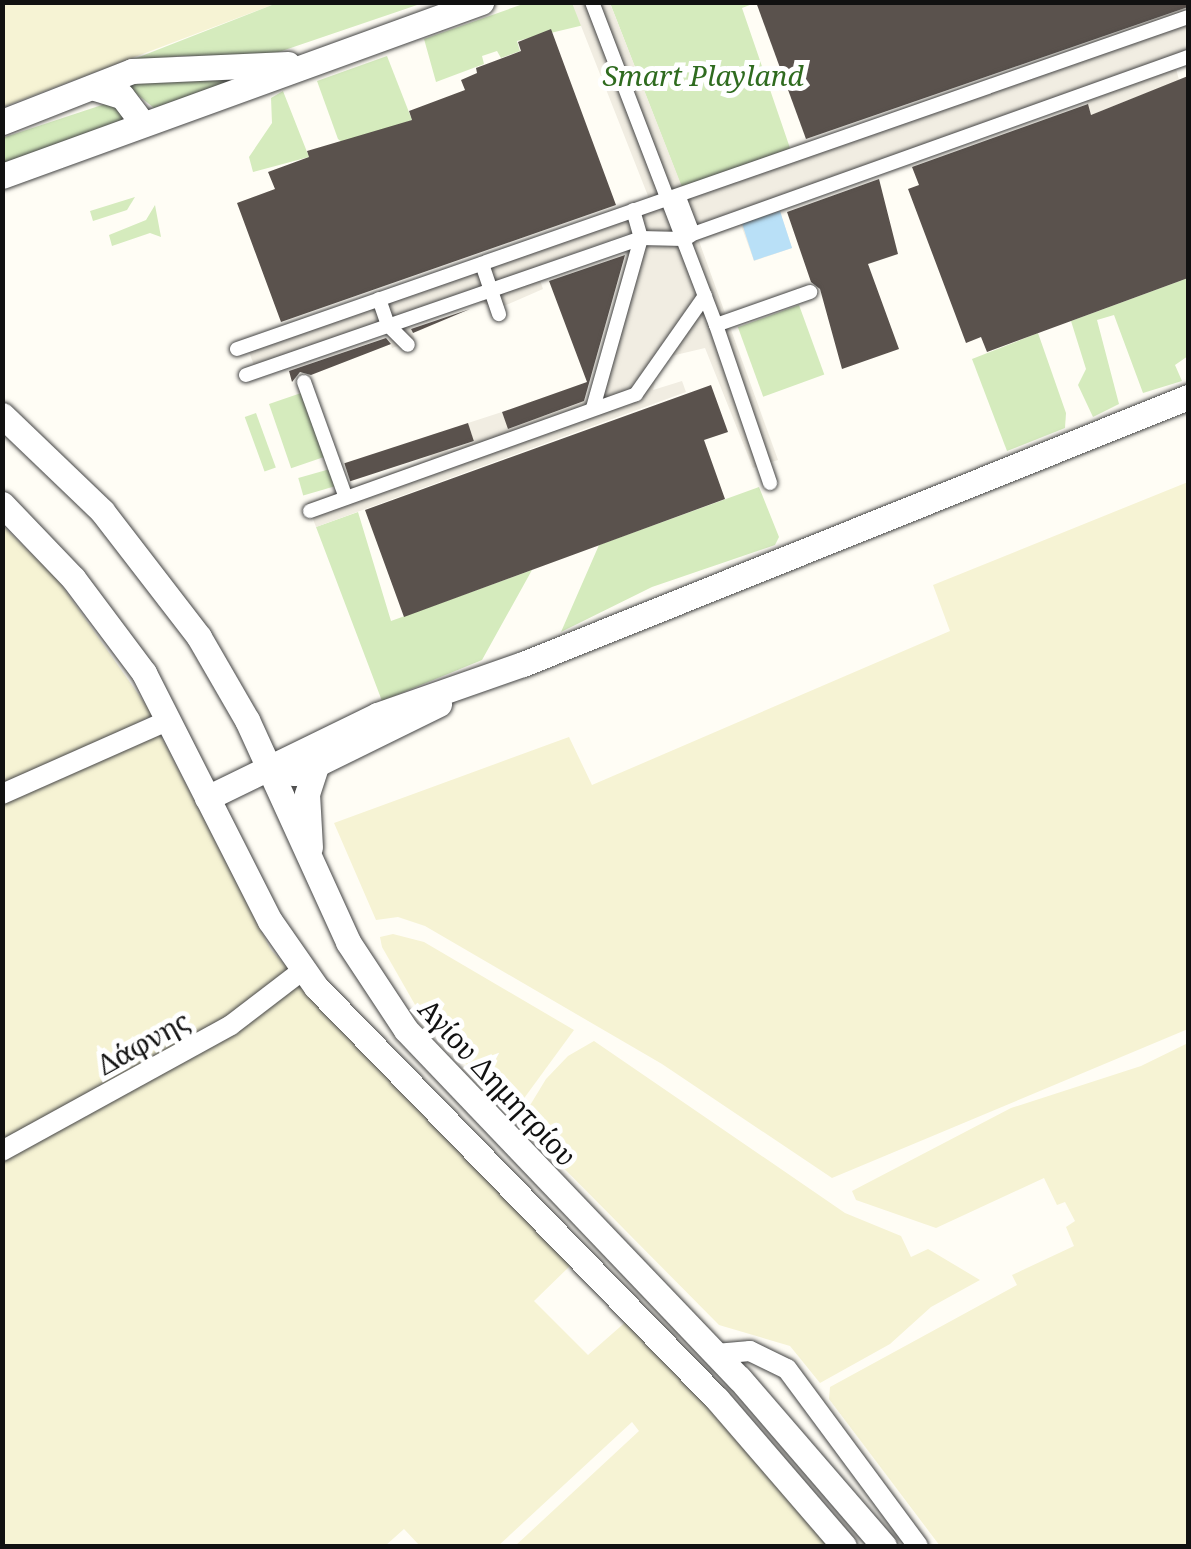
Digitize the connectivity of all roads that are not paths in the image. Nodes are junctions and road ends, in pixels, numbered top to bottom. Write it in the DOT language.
graph roads {
  1 [pos="481,2"];
  2 [pos="592,2"];
  3 [pos="1188,17"];
  4 [pos="1188,56"];
  5 [pos="304,62"];
  6 [pos="95,88"];
  7 [pos="2,122"];
  8 [pos="143,124"];
  9 [pos="2,176"];
  10 [pos="675,200"];
  11 [pos="632,210"];
  12 [pos="688,236"];
  13 [pos="641,238"];
  14 [pos="482,264"];
  15 [pos="490,289"];
  16 [pos="810,292"];
  17 [pos="705,296"];
  18 [pos="378,299"];
  19 [pos="499,314"];
  20 [pos="388,325"];
  21 [pos="716,325"];
  22 [pos="408,345"];
  23 [pos="237,350"];
  24 [pos="246,374"];
  25 [pos="304,382"];
  26 [pos="1188,396"];
  27 [pos="593,408"];
  28 [pos="2,415"];
  29 [pos="770,482"];
  30 [pos="346,498"];
  31 [pos="2,504"];
  32 [pos="310,511"];
  33 [pos="479,681"];
  34 [pos="169,720"];
  35 [pos="317,764"];
  36 [pos="269,769"];
  37 [pos="2,794"];
  38 [pos="207,798"];
  39 [pos="310,857"];
  40 [pos="303,970"];
  41 [pos="2,1151"];
  42 [pos="716,1354"];
  43 [pos="844,1546"];
  44 [pos="884,1546"];
  45 [pos="918,1546"];
  1 -- 5 [label="street"];
  2 -- 10 [label="street"];
  3 -- 10 [label="street"];
  4 -- 12 [label="street"];
  5 -- 6 [label="street"];
  5 -- 8 [label="street"];
  6 -- 7 [label="street"];
  6 -- 8 [label="street"];
  8 -- 9 [label="street"];
  10 -- 11 [label="street"];
  10 -- 12 [label="street"];
  11 -- 13 [label="street"];
  11 -- 14 [label="street"];
  12 -- 13 [label="street"];
  12 -- 17 [label="street"];
  13 -- 15 [label="street"];
  13 -- 27 [label="street"];
  14 -- 15 [label="street"];
  14 -- 18 [label="street"];
  15 -- 19 [label="street"];
  15 -- 20 [label="street"];
  16 -- 21 [label="street"];
  17 -- 21 [label="street"];
  17 -- 27 [label="street"];
  18 -- 20 [label="street"];
  18 -- 23 [label="street"];
  20 -- 22 [label="street"];
  20 -- 24 [label="street"];
  21 -- 29 [label="street"];
  25 -- 30 [label="street"];
  26 -- 33 [label="street"];
  27 -- 30 [label="street"];
  28 -- 36 [label="street, Αγίου Δημητρίου"];
  30 -- 32 [label="street"];
  31 -- 34 [label="street"];
  33 -- 35 [label="street"];
  33 -- 36 [label="street"];
  34 -- 37 [label="street"];
  34 -- 38 [label="street"];
  35 -- 36 [label="street"];
  35 -- 39 [label="street"];
  36 -- 38 [label="street"];
  36 -- 39 [label="street, Αγίου Δημητρίου"];
  38 -- 40 [label="street"];
  39 -- 42 [label="street, Αγίου Δημητρίου"];
  40 -- 41 [label="street, Δάφνης"];
  40 -- 43 [label="street"];
  42 -- 44 [label="street, Αγίου Δημητρίου"];
  42 -- 45 [label="street"];
}
